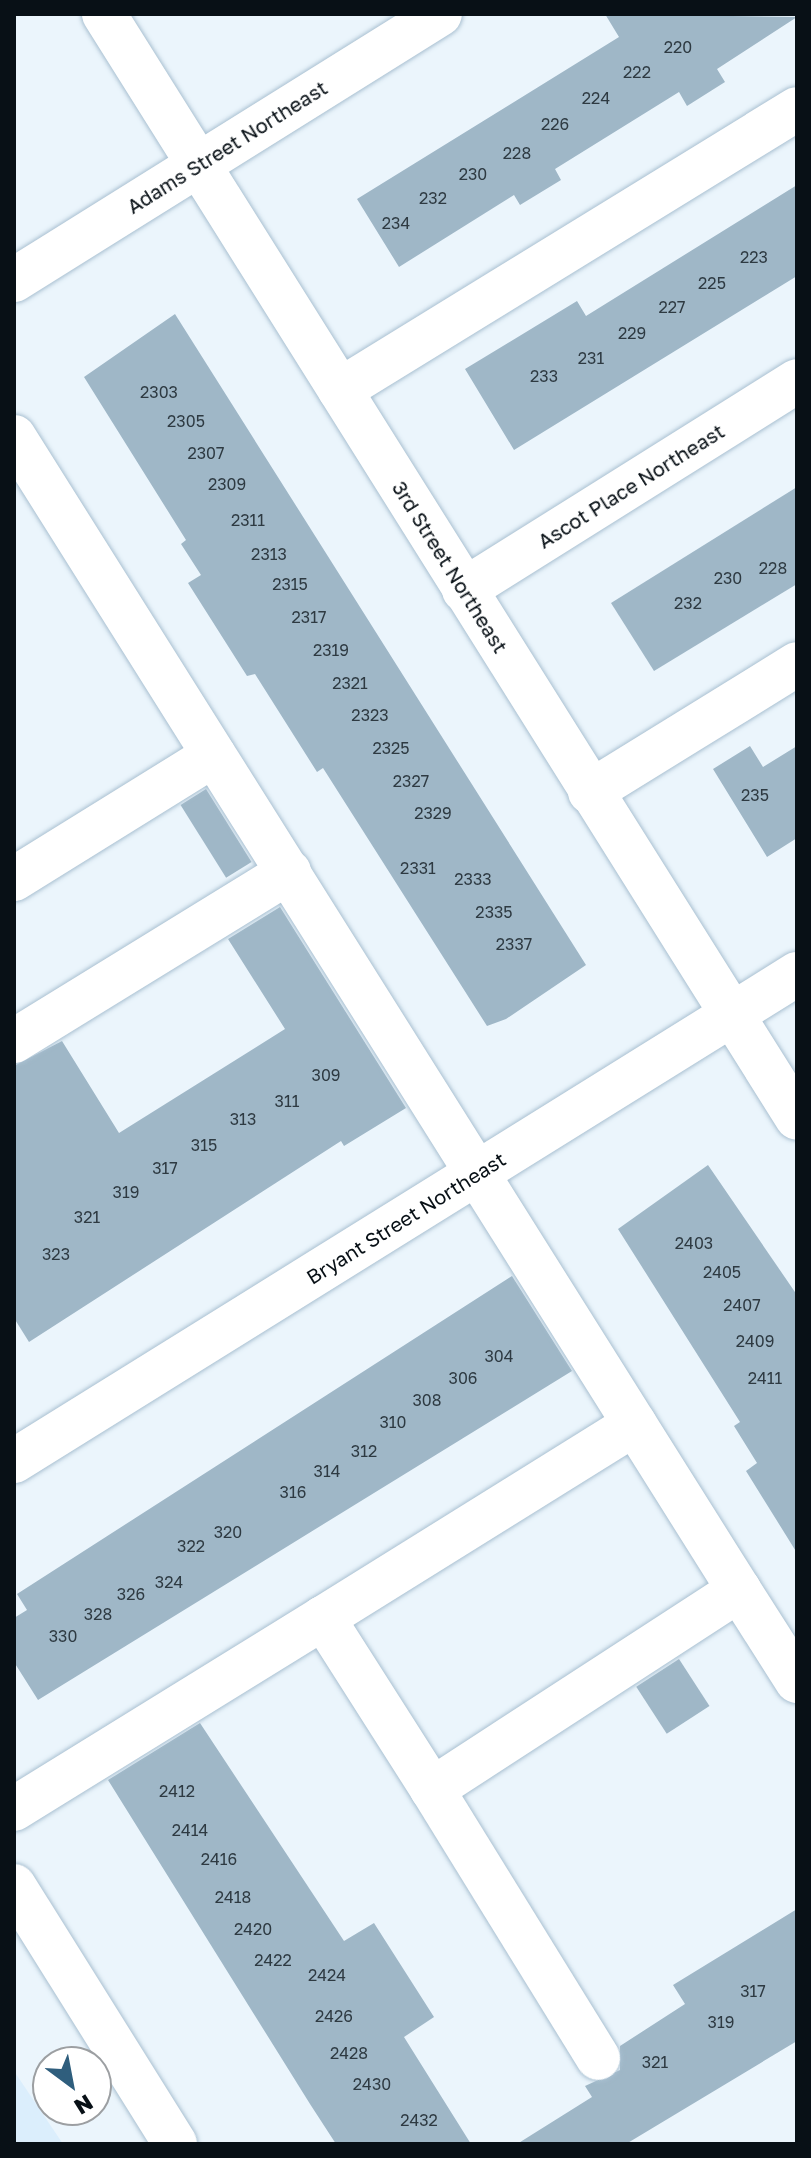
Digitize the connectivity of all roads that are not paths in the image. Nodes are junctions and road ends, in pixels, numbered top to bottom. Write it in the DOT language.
graph roads {
  1 [pos="104,14"];
  2 [pos="440,14"];
  3 [pos="797,109"];
  4 [pos="199,164"];
  5 [pos="14,280"];
  6 [pos="797,381"];
  7 [pos="340,390"];
  8 [pos="14,437"];
  9 [pos="464,590"];
  10 [pos="797,664"];
  11 [pos="214,755"];
  12 [pos="590,792"];
  13 [pos="289,872"];
  14 [pos="14,879"];
  15 [pos="797,974"];
  16 [pos="731,1015"];
  17 [pos="14,1041"];
  18 [pos="797,1118"];
  19 [pos="478,1172"];
  20 [pos="635,1424"];
  21 [pos="14,1461"];
  22 [pos="739,1590"];
  23 [pos="323,1618"];
  24 [pos="797,1681"];
  25 [pos="432,1789"];
  26 [pos="14,1809"];
  27 [pos="14,1886"];
  28 [pos="598,2058"];
  29 [pos="175,2144"];
  1 -- 4 [label="street, 3rd Street Northeast"];
  2 -- 4 [label="street, Adams Street Northeast"];
  3 -- 7 [label="street"];
  4 -- 5 [label="street, Adams Street Northeast"];
  4 -- 7 [label="street, 3rd Street Northeast"];
  6 -- 9 [label="street, Ascot Place Northeast"];
  7 -- 9 [label="street, 3rd Street Northeast"];
  8 -- 11 [label="street"];
  9 -- 12 [label="street, 3rd Street Northeast"];
  10 -- 12 [label="street"];
  11 -- 13 [label="street"];
  11 -- 14 [label="street"];
  12 -- 16 [label="street, 3rd Street Northeast"];
  13 -- 17 [label="street"];
  13 -- 19 [label="street"];
  15 -- 16 [label="street, Bryant Street Northeast"];
  16 -- 18 [label="street, 3rd Street Northeast"];
  16 -- 19 [label="street, Bryant Street Northeast"];
  19 -- 20 [label="street"];
  19 -- 21 [label="street, Bryant Street Northeast"];
  20 -- 22 [label="street"];
  20 -- 23 [label="street"];
  22 -- 24 [label="street"];
  22 -- 25 [label="street"];
  23 -- 25 [label="street"];
  23 -- 26 [label="street"];
  25 -- 28 [label="street"];
  27 -- 29 [label="street"];
}
